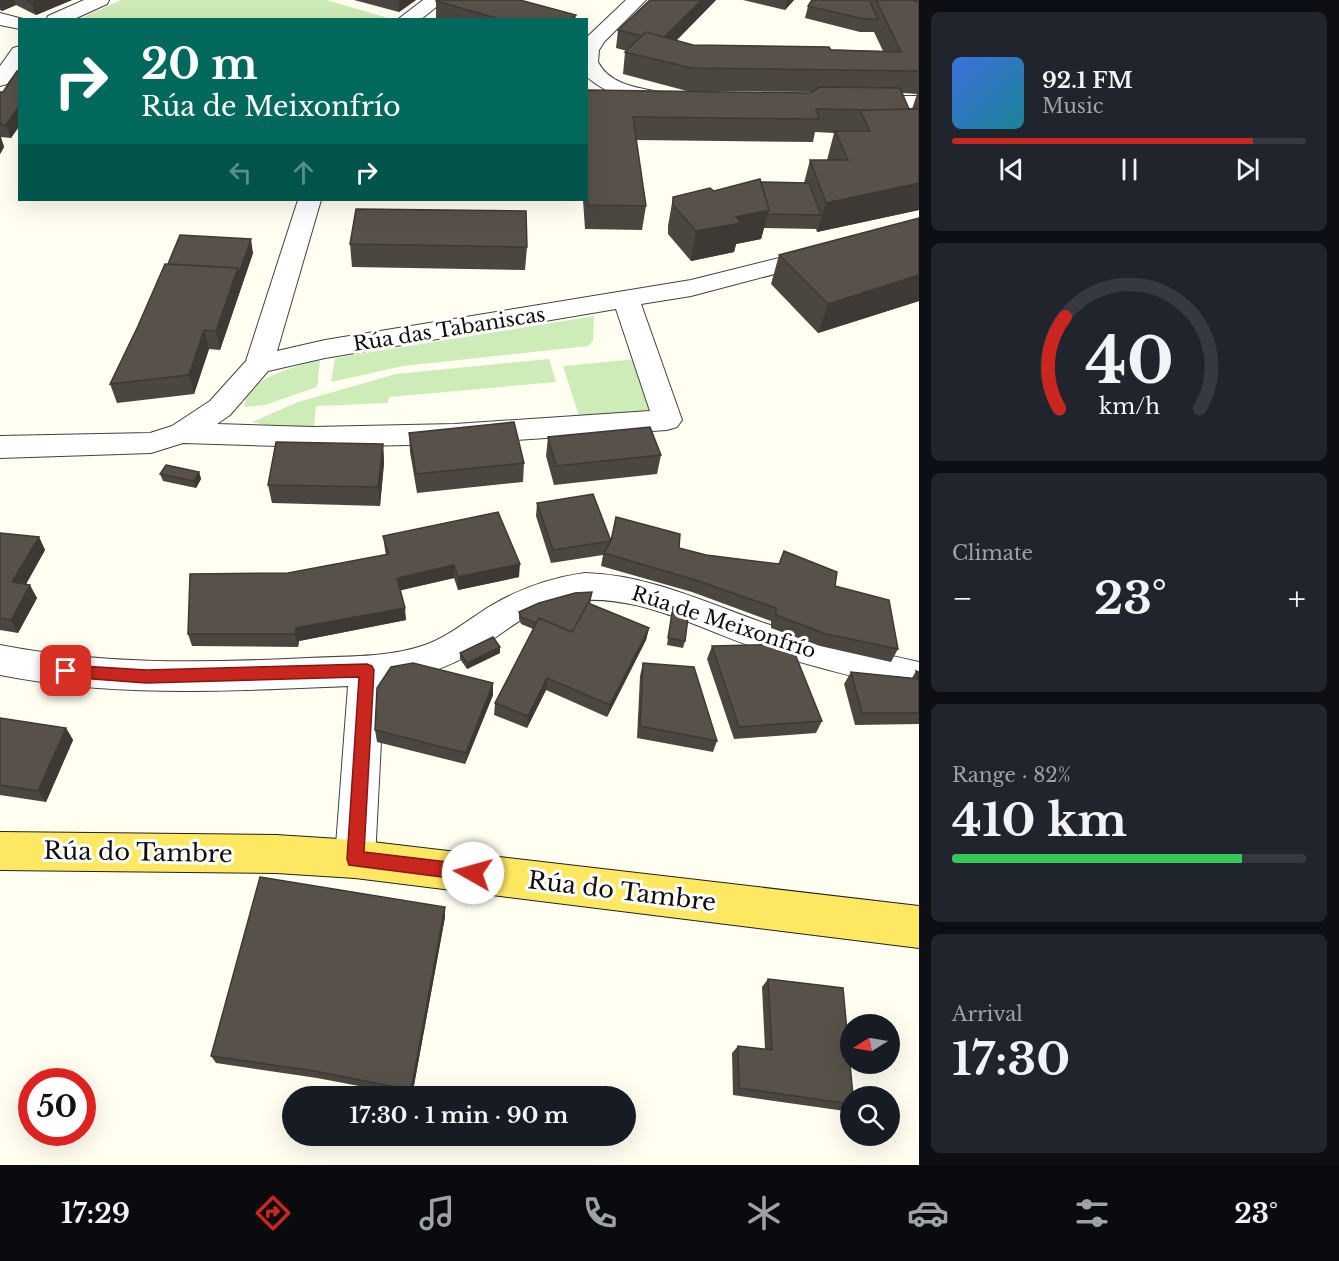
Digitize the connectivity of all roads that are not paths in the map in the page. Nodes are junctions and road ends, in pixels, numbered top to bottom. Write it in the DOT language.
graph roads {
  1 [pos="100,0"];
  2 [pos="436,0"];
  3 [pos="638,0"];
  4 [pos="60,18"];
  5 [pos="409,18"];
  6 [pos="0,19"];
  7 [pos="18,23"];
  8 [pos="18,55"];
  9 [pos="0,80"];
  10 [pos="684,100"];
  11 [pos="837,101"];
  12 [pos="919,102"];
  13 [pos="309,201"];
  14 [pos="844,248"];
  15 [pos="626,300"];
  16 [pos="259,364"];
  17 [pos="182,433"];
  18 [pos="0,447"];
  19 [pos="0,660"];
  20 [pos="367,670"];
  21 [pos="919,677"];
  22 [pos="0,851"];
  23 [pos="355,859"];
  24 [pos="919,927"];
  1 -- 4 [label="street"];
  2 -- 5 [label="street"];
  3 -- 10 [label="street"];
  6 -- 7 [label="street"];
  8 -- 9 [label="street"];
  11 -- 12 [label="street"];
  13 -- 16 [label="street"];
  14 -- 15 [label="street, Rúa das Tabaniscas"];
  15 -- 16 [label="street, Rúa das Tabaniscas"];
  15 -- 17 [label="street"];
  16 -- 17 [label="street"];
  17 -- 18 [label="street"];
  19 -- 20 [label="street, Rúa de Meixonfrío"];
  20 -- 21 [label="street, Rúa de Meixonfrío"];
  20 -- 23 [label="street"];
  22 -- 23 [label="main road, Rúa do Tambre"];
  23 -- 24 [label="main road, Rúa do Tambre"];
}
